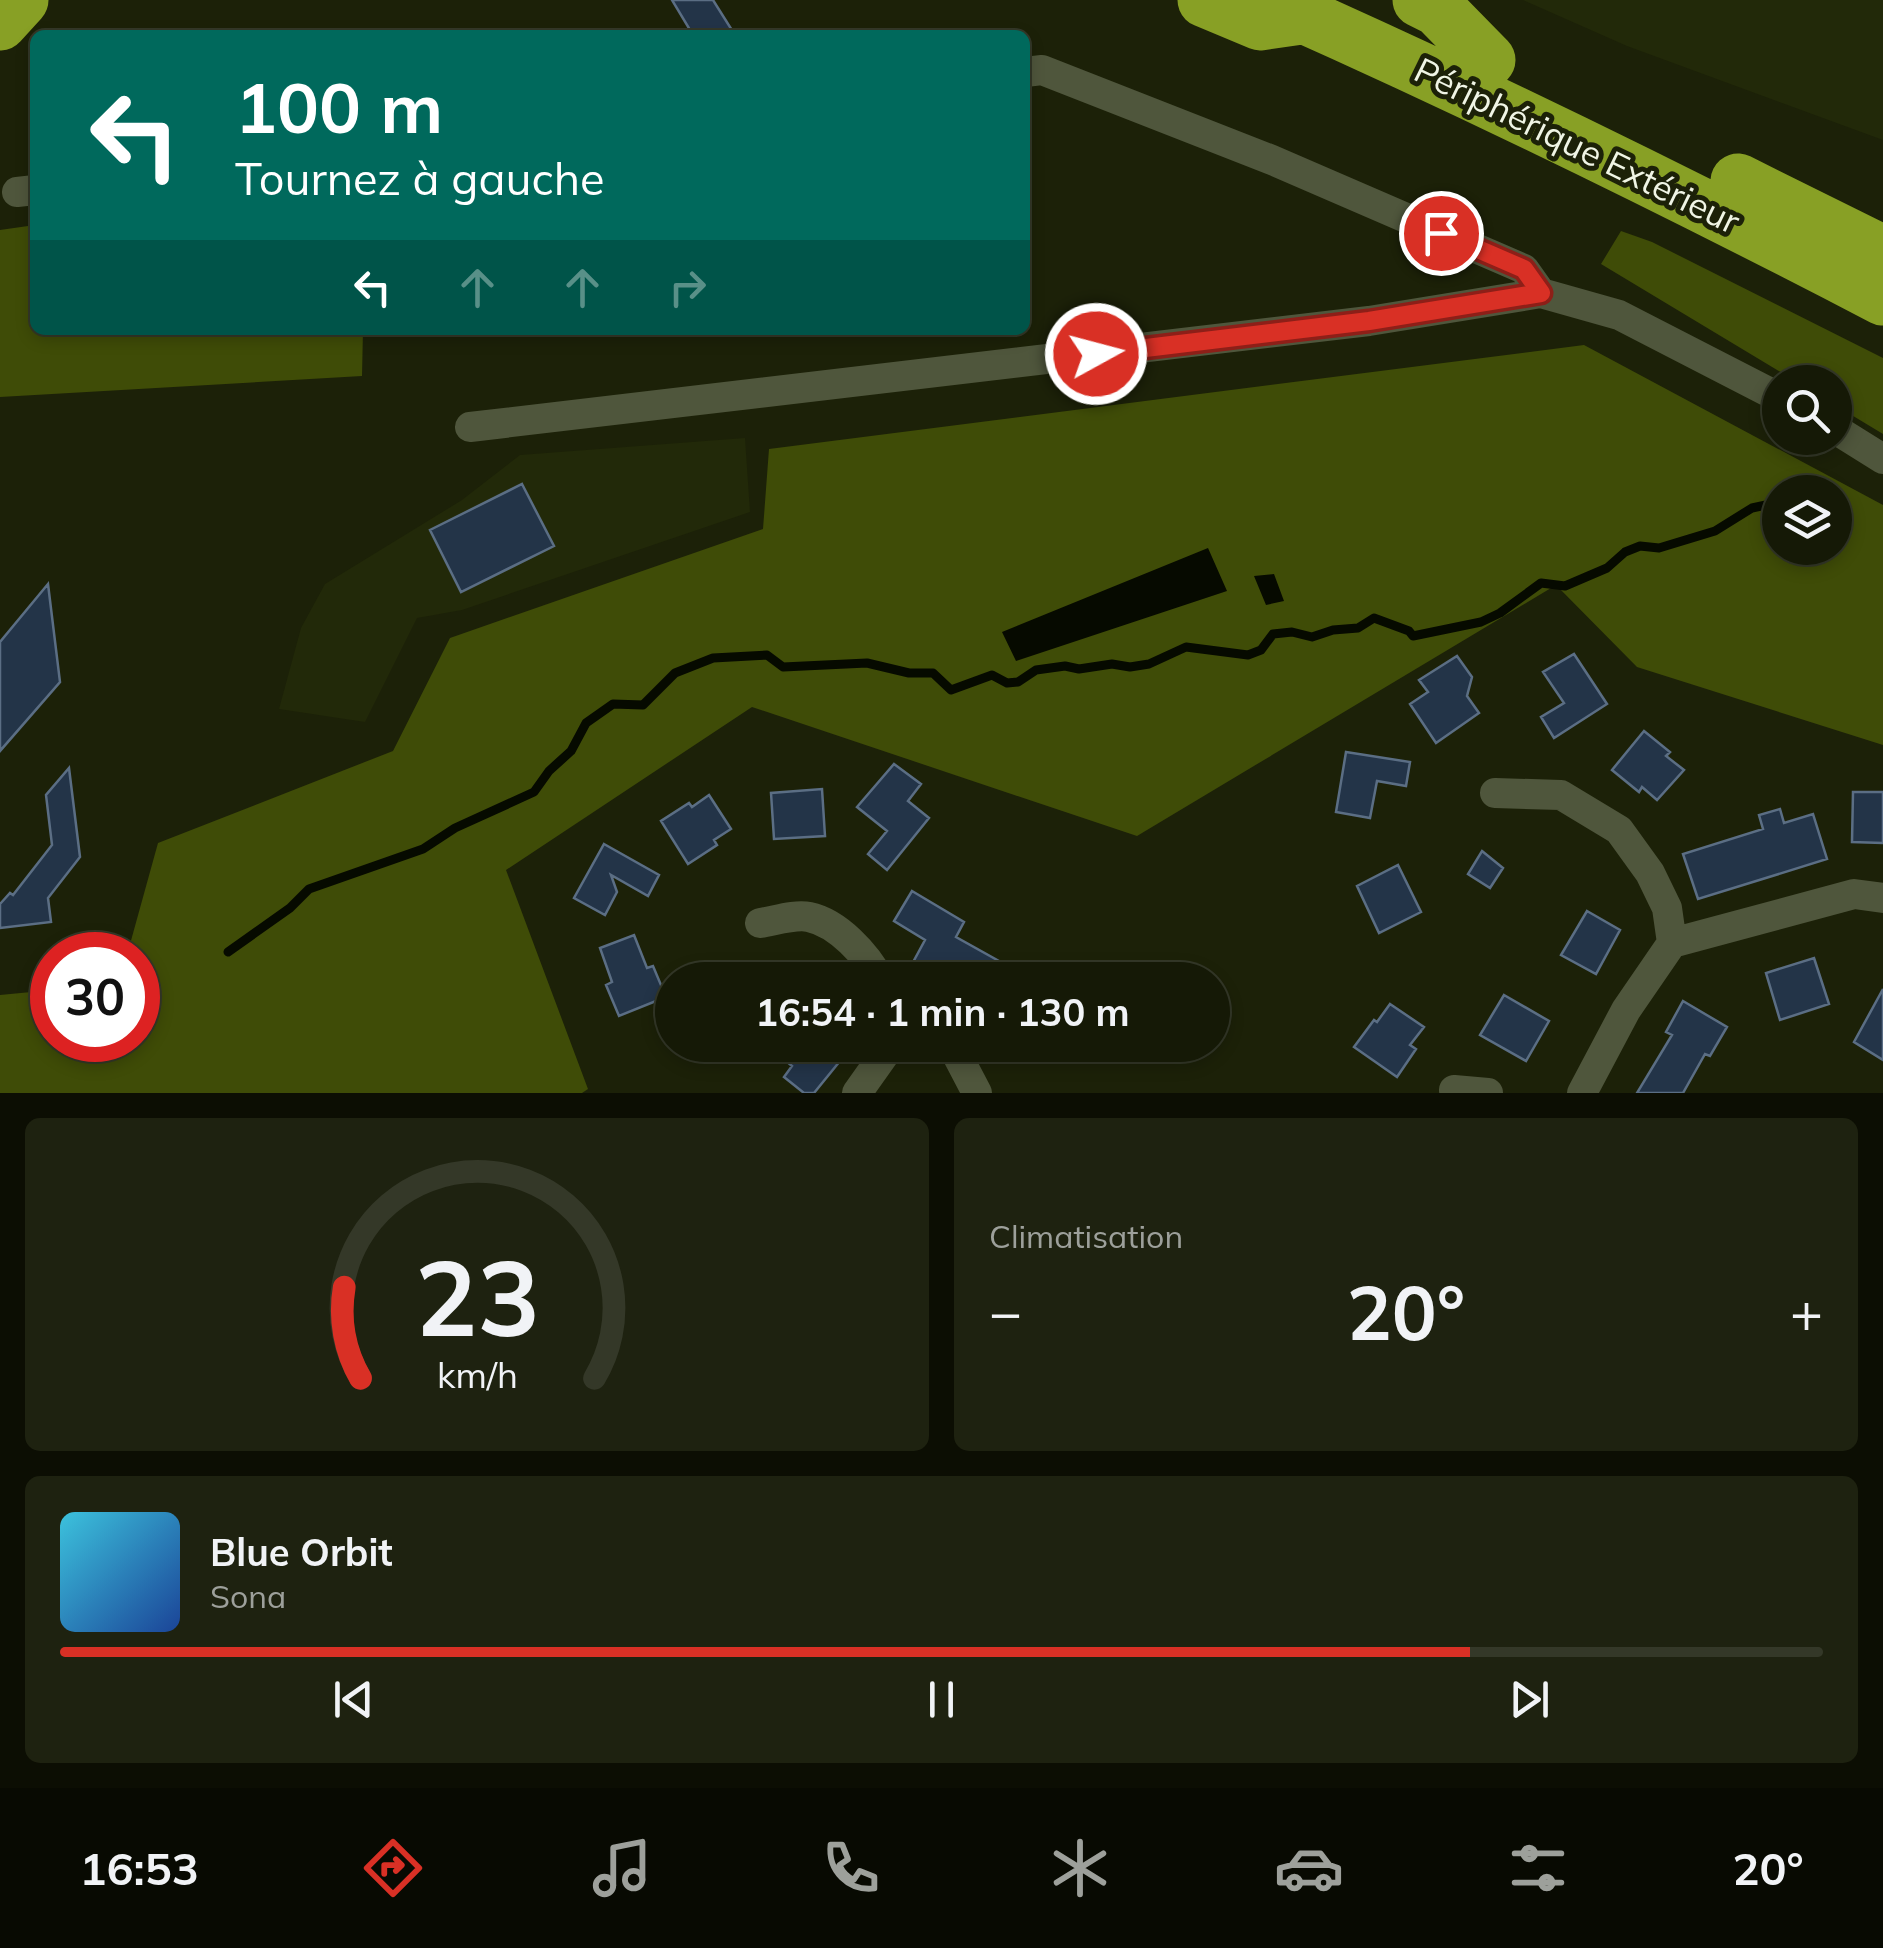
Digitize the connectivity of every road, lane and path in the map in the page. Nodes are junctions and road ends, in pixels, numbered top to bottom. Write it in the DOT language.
graph roads {
  1 [pos="21,0"];
  2 [pos="1205,0"];
  3 [pos="1358,0"];
  4 [pos="1420,0"];
  5 [pos="1286,8"];
  6 [pos="0,23"];
  7 [pos="1488,60"];
  8 [pos="1030,71"];
  9 [pos="1883,254"];
  10 [pos="1541,293"];
  11 [pos="1883,298"];
  12 [pos="1762,389"];
  13 [pos="470,428"];
  14 [pos="1852,440"];
  15 [pos="1883,459"];
  16 [pos="1495,792"];
  17 [pos="1883,898"];
  18 [pos="760,923"];
  19 [pos="1672,943"];
  20 [pos="869,962"];
  21 [pos="879,1062"];
  22 [pos="961,1062"];
  23 [pos="1454,1090"];
  24 [pos="857,1093"];
  25 [pos="977,1093"];
  26 [pos="1488,1093"];
  27 [pos="1582,1093"];
  1 -- 6 [label="highway"];
  2 -- 5 [label="highway"];
  3 -- 7 [label="highway"];
  4 -- 7 [label="highway"];
  5 -- 11 [label="highway, Périphérique Extérieur"];
  7 -- 9 [label="highway"];
  8 -- 10 [label="street"];
  10 -- 12 [label="street"];
  10 -- 13 [label="street"];
  14 -- 15 [label="street"];
  16 -- 19 [label="street"];
  17 -- 19 [label="street"];
  18 -- 20 [label="street"];
  19 -- 27 [label="street"];
  21 -- 24 [label="street"];
  22 -- 25 [label="street"];
  23 -- 26 [label="street"];
}
